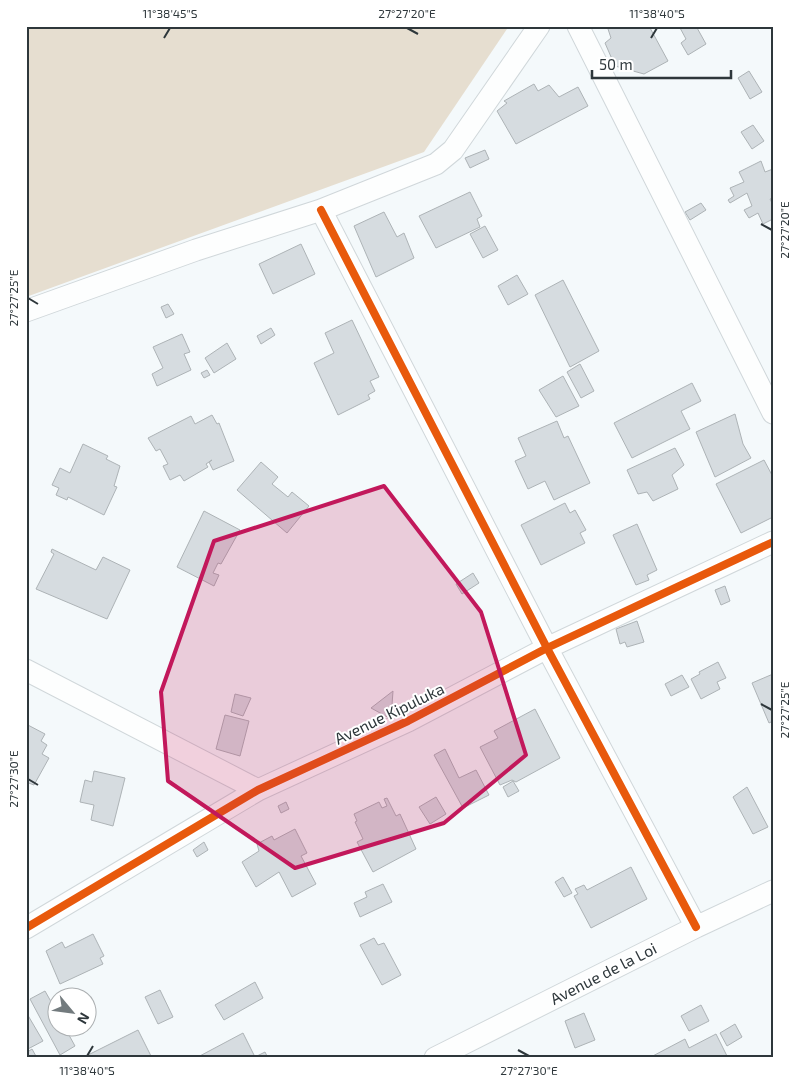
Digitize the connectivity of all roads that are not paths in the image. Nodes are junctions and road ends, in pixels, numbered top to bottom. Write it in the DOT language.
graph roads {
  1 [pos="538,26"];
  2 [pos="578,26"];
  3 [pos="321,210"];
  4 [pos="26,311"];
  5 [pos="773,414"];
  6 [pos="773,542"];
  7 [pos="547,648"];
  8 [pos="26,670"];
  9 [pos="258,790"];
  10 [pos="773,891"];
  11 [pos="696,927"];
  12 [pos="26,928"];
  13 [pos="435,1058"];
  1 -- 3 [label="street"];
  2 -- 5 [label="street"];
  3 -- 4 [label="street"];
  3 -- 7 [label="street"];
  6 -- 7 [label="street, Avenue Kipuluka"];
  7 -- 9 [label="street, Avenue Kipuluka"];
  7 -- 11 [label="street"];
  8 -- 9 [label="street"];
  9 -- 12 [label="street, Avenue Kipuluka"];
  10 -- 11 [label="street, Avenue de la Loi"];
  11 -- 13 [label="street, Avenue de la Loi"];
}
